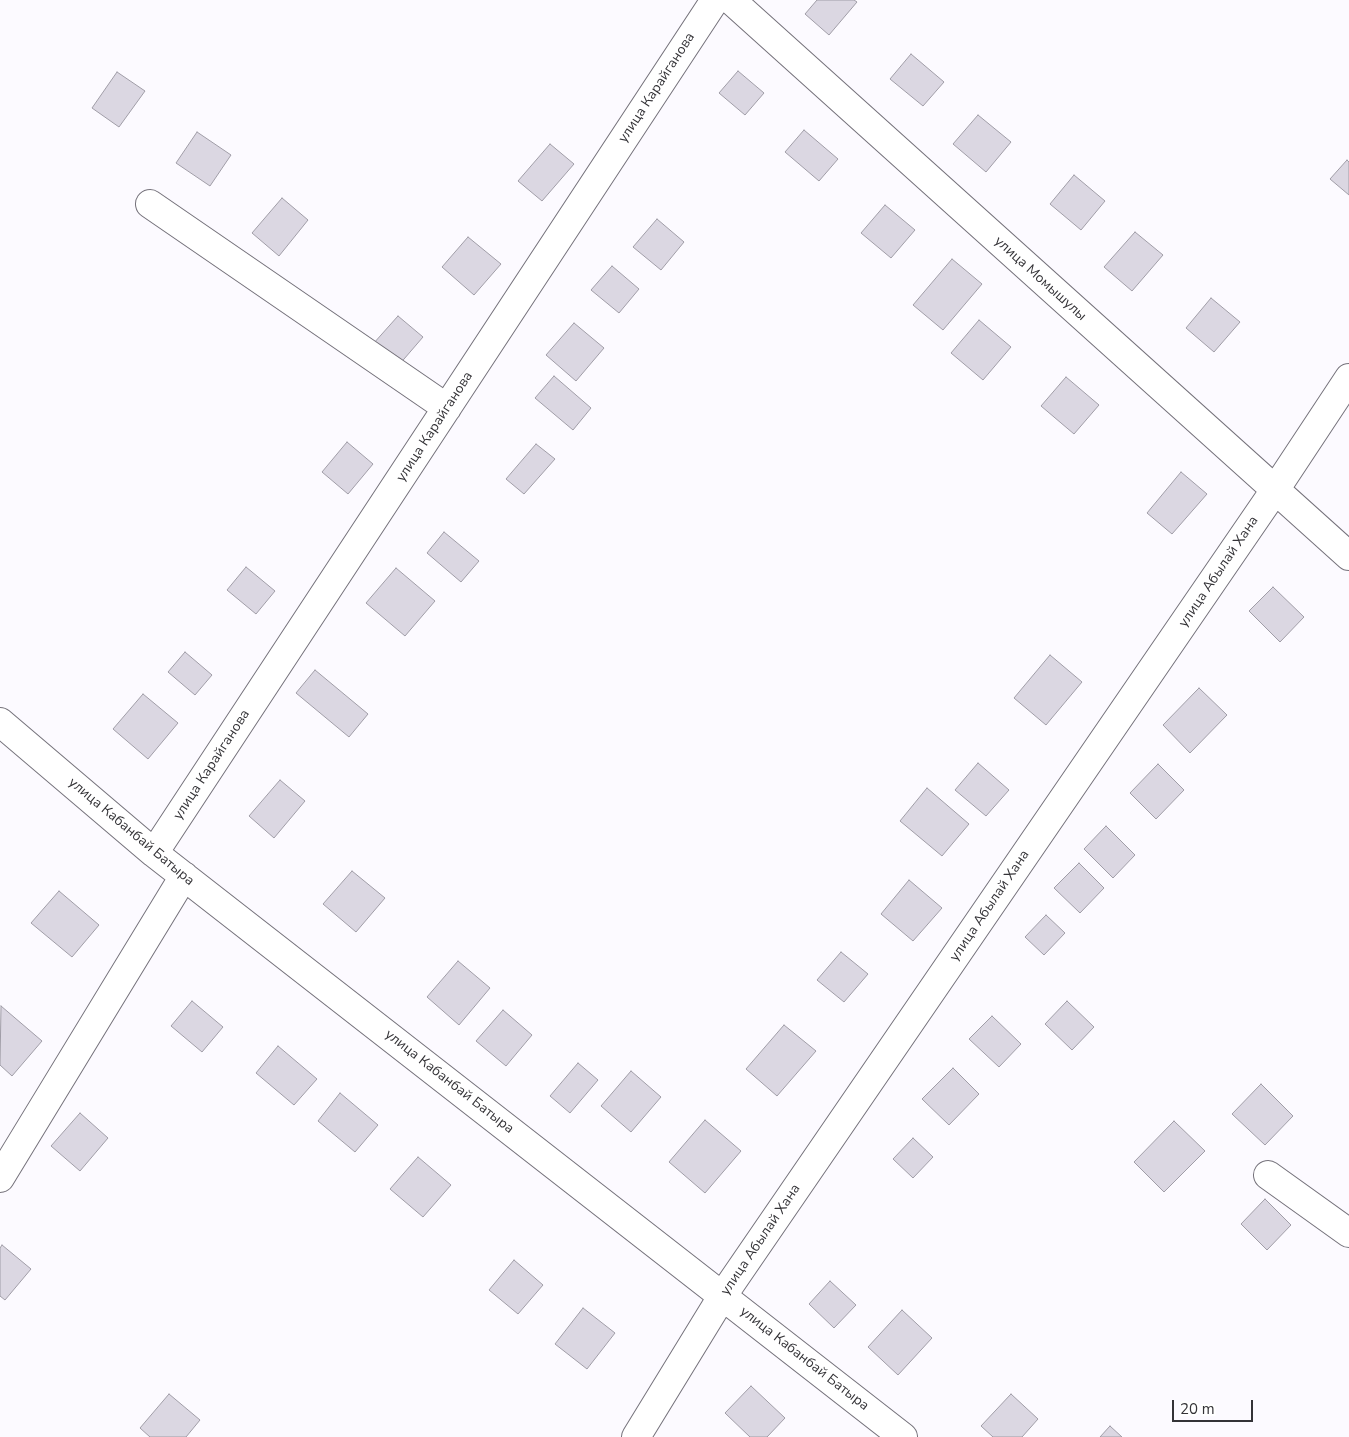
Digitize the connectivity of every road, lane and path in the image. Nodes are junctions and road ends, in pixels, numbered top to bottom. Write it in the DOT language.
graph roads {
  1 [pos="715,0"];
  2 [pos="731,0"];
  3 [pos="150,204"];
  4 [pos="1349,378"];
  5 [pos="446,408"];
  6 [pos="1275,490"];
  7 [pos="1349,556"];
  8 [pos="0,722"];
  9 [pos="154,853"];
  10 [pos="184,876"];
  11 [pos="1268,1175"];
  12 [pos="0,1178"];
  13 [pos="1349,1233"];
  14 [pos="723,1295"];
  15 [pos="636,1437"];
  16 [pos="903,1437"];
  1 -- 5 [label="street, улица Карайганова"];
  2 -- 6 [label="street, улица Момышулы"];
  3 -- 5 [label="street"];
  4 -- 6 [label="street, улица Абылай Хана"];
  5 -- 9 [label="street, улица Карайганова"];
  6 -- 7 [label="street, улица Момышулы"];
  6 -- 14 [label="street, улица Абылай Хана"];
  8 -- 9 [label="street, улица Кабанбай Батыра"];
  9 -- 10 [label="street, улица Кабанбай Батыра"];
  10 -- 12 [label="street"];
  10 -- 14 [label="street, улица Кабанбай Батыра"];
  11 -- 13 [label="street"];
  14 -- 15 [label="street, улица Абылай Хана"];
  14 -- 16 [label="street, улица Кабанбай Батыра"];
}
